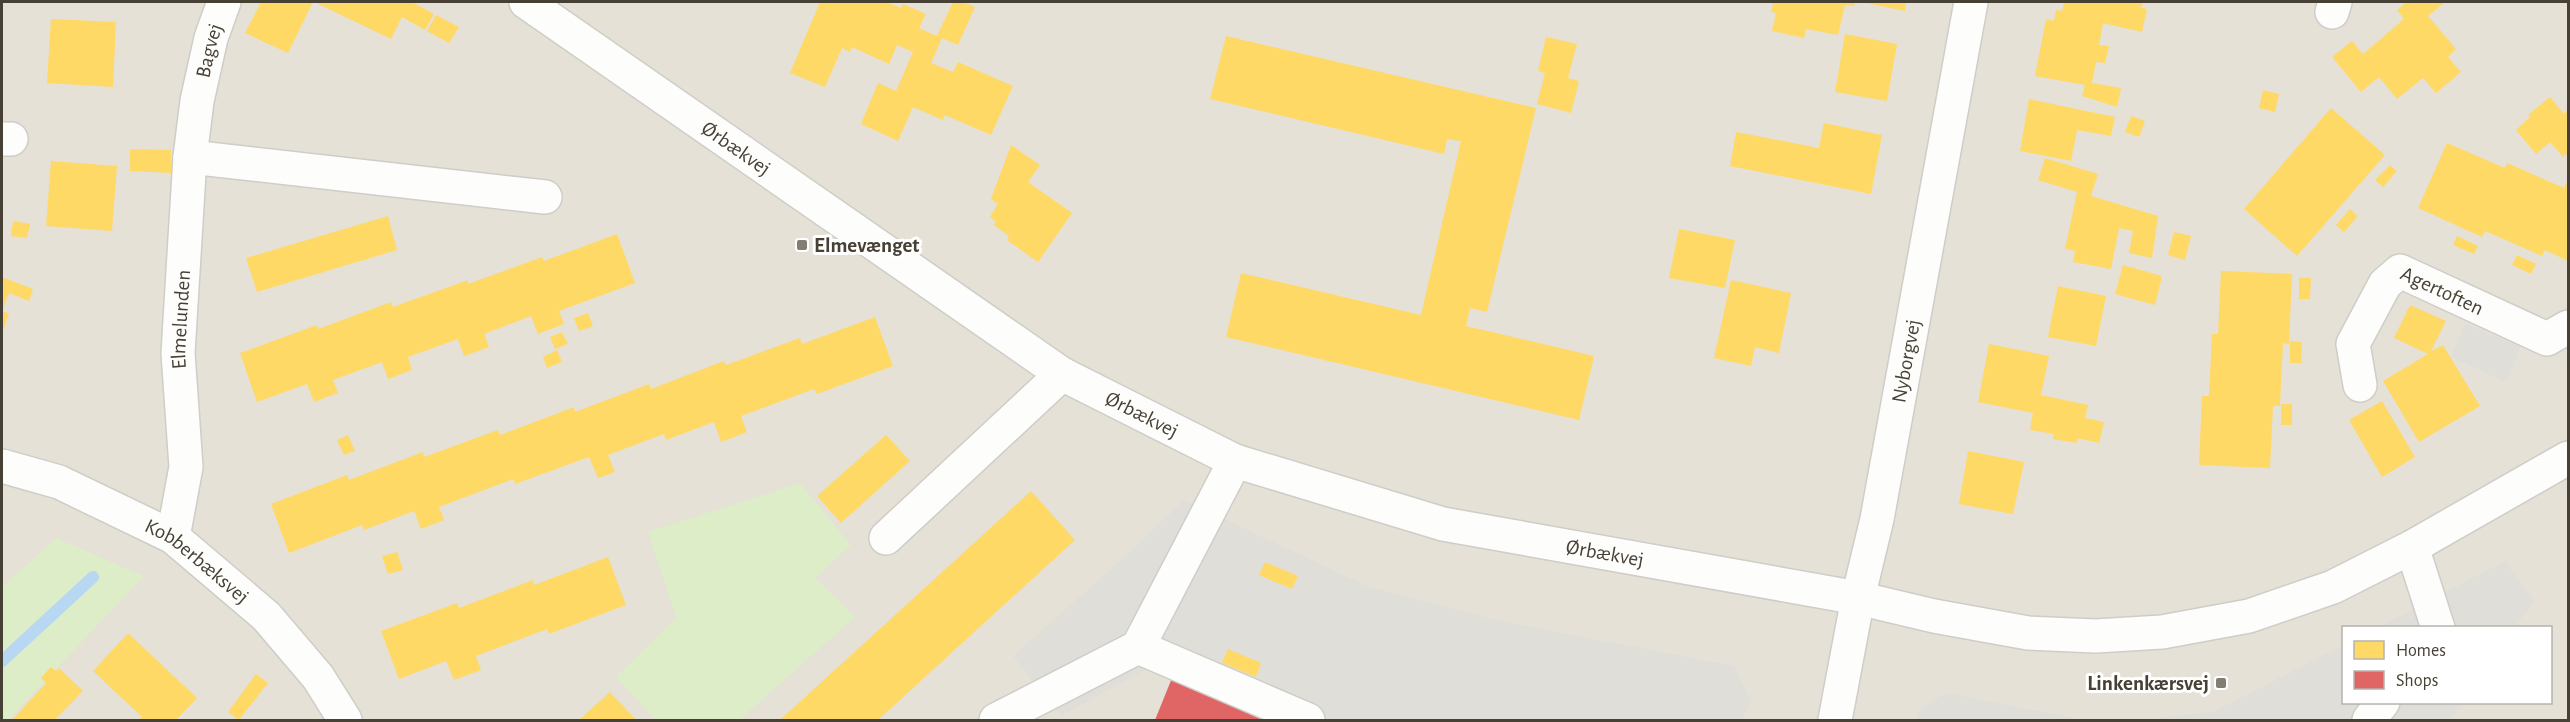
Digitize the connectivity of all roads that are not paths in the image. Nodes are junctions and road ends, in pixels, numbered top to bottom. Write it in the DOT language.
graph roads {
  1 [pos="224,2"];
  2 [pos="526,2"];
  3 [pos="1971,2"];
  4 [pos="197,101"];
  5 [pos="190,157"];
  6 [pos="545,197"];
  7 [pos="2568,327"];
  8 [pos="1062,374"];
  9 [pos="2360,385"];
  10 [pos="2568,458"];
  11 [pos="1235,461"];
  12 [pos="2,466"];
  13 [pos="173,537"];
  14 [pos="886,538"];
  15 [pos="2412,547"];
  16 [pos="1858,598"];
  17 [pos="2438,626"];
  18 [pos="1138,648"];
  19 [pos="2381,704"];
  20 [pos="345,720"];
  21 [pos="996,720"];
  22 [pos="1308,720"];
  23 [pos="1835,720"];
  24 [pos="2369,720"];
  1 -- 4 [label="street, Bagvej"];
  2 -- 8 [label="street, Ørbækvej"];
  3 -- 16 [label="street, Nyborgvej"];
  4 -- 5 [label="street, Elmelunden"];
  5 -- 6 [label="street"];
  5 -- 13 [label="street, Elmelunden"];
  7 -- 9 [label="street, Agertoften"];
  8 -- 11 [label="street, Ørbækvej"];
  8 -- 14 [label="street"];
  10 -- 15 [label="street"];
  11 -- 16 [label="street, Ørbækvej"];
  11 -- 18 [label="street"];
  12 -- 13 [label="street, Kobberbæksvej"];
  13 -- 20 [label="street, Kobberbæksvej"];
  15 -- 16 [label="street"];
  15 -- 17 [label="street"];
  16 -- 23 [label="street, Nyborgvej"];
  18 -- 21 [label="street"];
  18 -- 22 [label="street"];
  19 -- 24 [label="street"];
}
